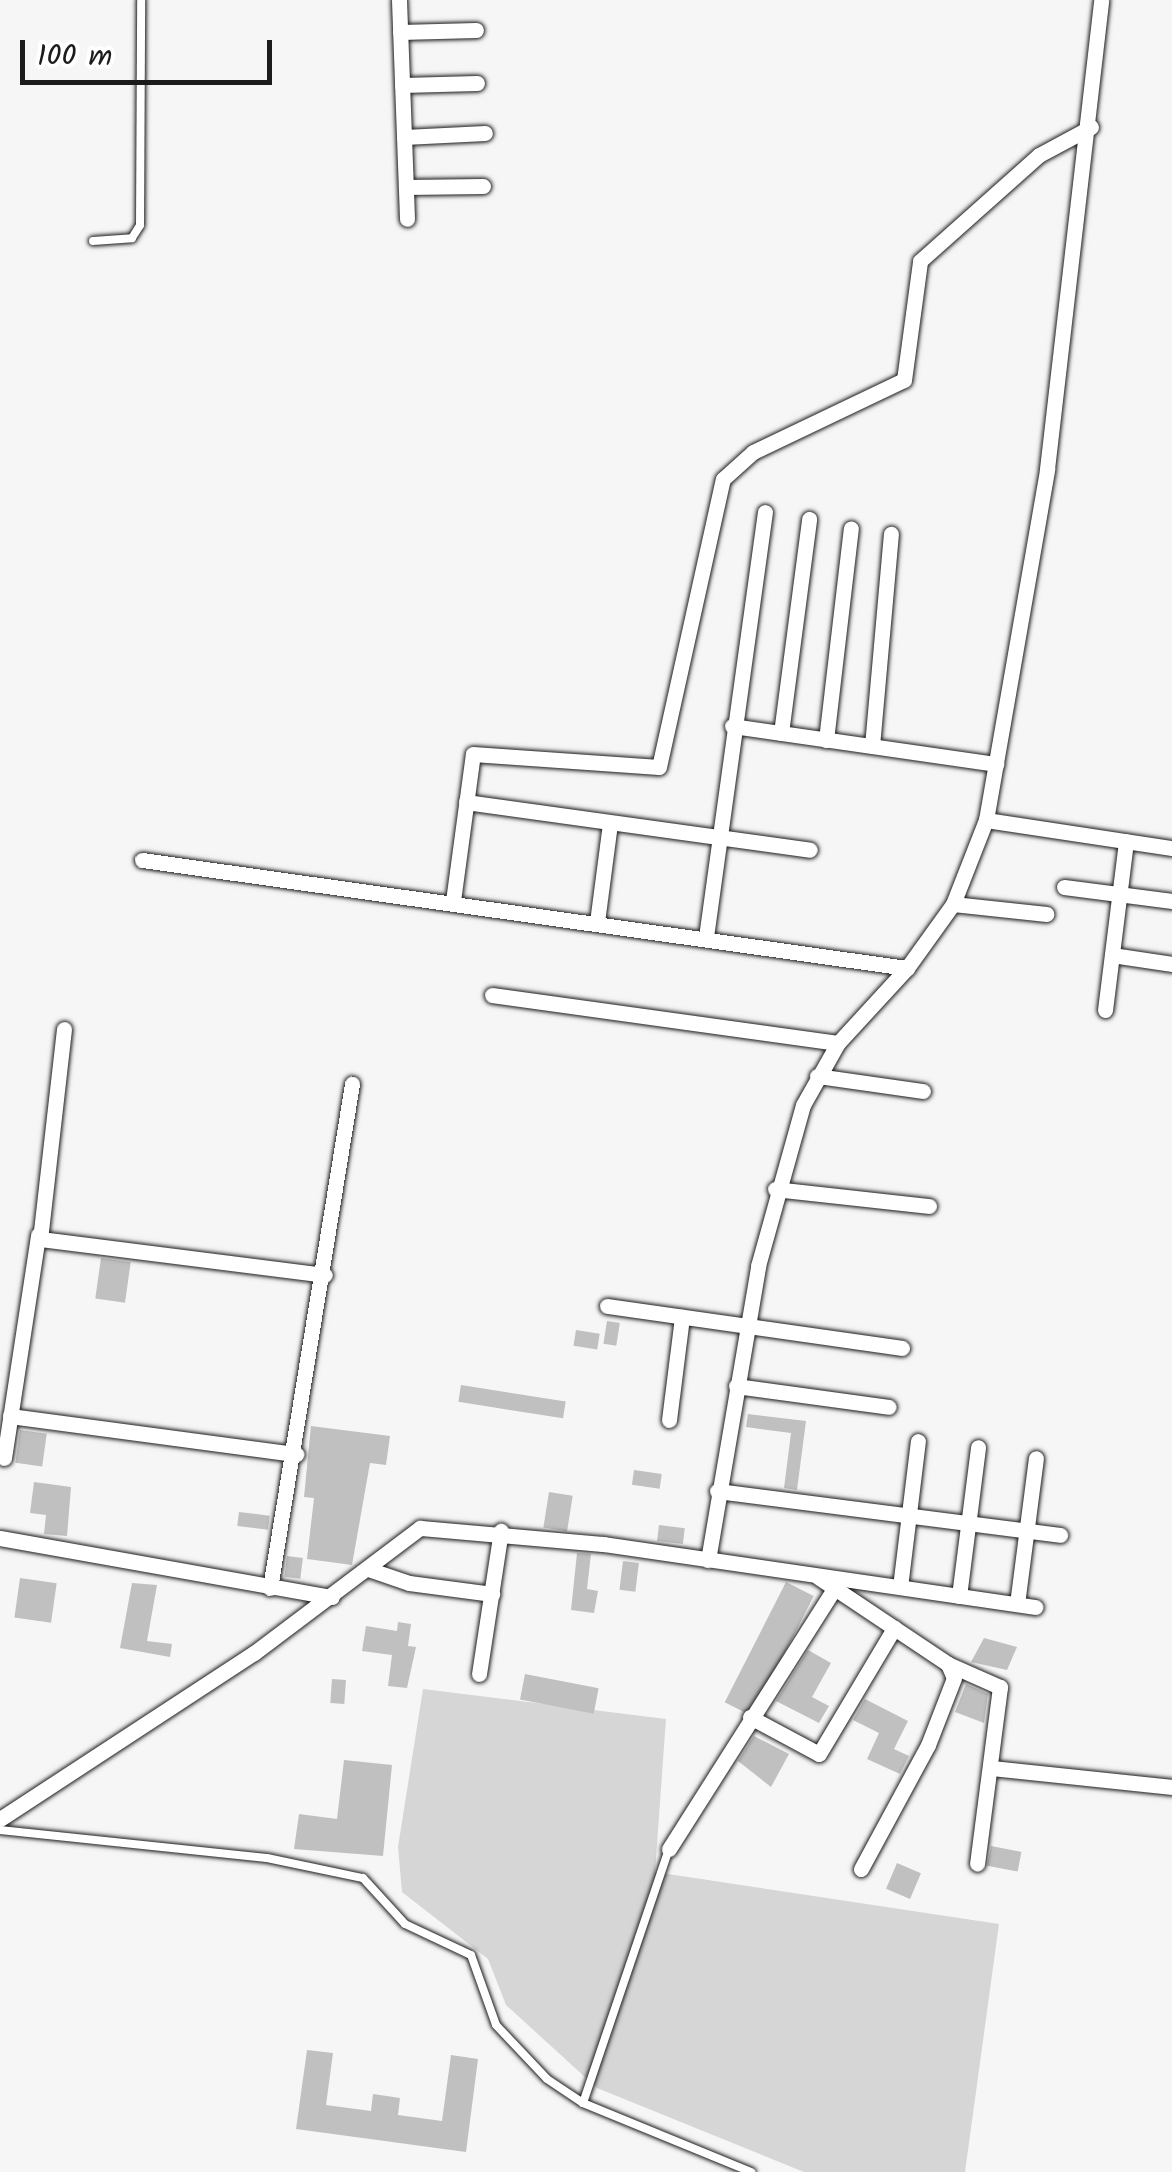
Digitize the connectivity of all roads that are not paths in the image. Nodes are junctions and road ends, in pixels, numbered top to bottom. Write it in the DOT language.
graph roads {
  1 [pos="141,0"];
  2 [pos="399,0"];
  3 [pos="1102,0"];
  4 [pos="476,30"];
  5 [pos="400,32"];
  6 [pos="478,83"];
  7 [pos="402,85"];
  8 [pos="1091,127"];
  9 [pos="486,133"];
  10 [pos="404,138"];
  11 [pos="484,186"];
  12 [pos="406,187"];
  13 [pos="407,218"];
  14 [pos="93,242"];
  15 [pos="765,512"];
  16 [pos="809,520"];
  17 [pos="852,528"];
  18 [pos="892,534"];
  19 [pos="732,726"];
  20 [pos="781,733"];
  21 [pos="826,740"];
  22 [pos="872,746"];
  23 [pos="996,764"];
  24 [pos="466,802"];
  25 [pos="986,820"];
  26 [pos="610,823"];
  27 [pos="719,838"];
  28 [pos="1126,841"];
  29 [pos="1172,848"];
  30 [pos="810,850"];
  31 [pos="142,860"];
  32 [pos="1064,887"];
  33 [pos="1119,894"];
  34 [pos="454,901"];
  35 [pos="1172,901"];
  36 [pos="953,904"];
  37 [pos="1046,914"];
  38 [pos="598,922"];
  39 [pos="706,938"];
  40 [pos="1112,955"];
  41 [pos="1172,964"];
  42 [pos="907,968"];
  43 [pos="492,996"];
  44 [pos="1105,1010"];
  45 [pos="64,1030"];
  46 [pos="838,1043"];
  47 [pos="818,1076"];
  48 [pos="352,1084"];
  49 [pos="923,1091"];
  50 [pos="775,1190"];
  51 [pos="929,1206"];
  52 [pos="38,1235"];
  53 [pos="324,1275"];
  54 [pos="607,1306"];
  55 [pos="682,1316"];
  56 [pos="748,1326"];
  57 [pos="902,1348"];
  58 [pos="0,1354"];
  59 [pos="20,1357"];
  60 [pos="736,1386"];
  61 [pos="890,1407"];
  62 [pos="10,1416"];
  63 [pos="669,1420"];
  64 [pos="4,1434"];
  65 [pos="918,1440"];
  66 [pos="978,1447"];
  67 [pos="296,1454"];
  68 [pos="4,1458"];
  69 [pos="1036,1458"];
  70 [pos="717,1492"];
  71 [pos="909,1516"];
  72 [pos="968,1524"];
  73 [pos="501,1531"];
  74 [pos="1027,1532"];
  75 [pos="1060,1536"];
  76 [pos="0,1538"];
  77 [pos="708,1560"];
  78 [pos="368,1569"];
  79 [pos="814,1575"];
  80 [pos="900,1587"];
  81 [pos="270,1588"];
  82 [pos="834,1589"];
  83 [pos="492,1594"];
  84 [pos="959,1596"];
  85 [pos="332,1597"];
  86 [pos="1018,1604"];
  87 [pos="1035,1607"];
  88 [pos="894,1628"];
  89 [pos="948,1664"];
  90 [pos="479,1674"];
  91 [pos="750,1717"];
  92 [pos="992,1768"];
  93 [pos="1172,1787"];
  94 [pos="0,1819"];
  95 [pos="0,1830"];
  96 [pos="670,1849"];
  97 [pos="977,1864"];
  98 [pos="861,1869"];
  99 [pos="583,2103"];
  100 [pos="751,2172"];
  1 -- 14 [label="lane"];
  2 -- 5 [label="street"];
  3 -- 8 [label="street"];
  4 -- 5 [label="street"];
  5 -- 7 [label="street"];
  6 -- 7 [label="street"];
  7 -- 10 [label="street"];
  8 -- 23 [label="street"];
  8 -- 24 [label="street"];
  9 -- 10 [label="street"];
  10 -- 12 [label="street"];
  11 -- 12 [label="street"];
  12 -- 13 [label="street"];
  15 -- 19 [label="street"];
  16 -- 20 [label="street"];
  17 -- 21 [label="street"];
  18 -- 22 [label="street"];
  19 -- 20 [label="street"];
  19 -- 27 [label="street"];
  20 -- 21 [label="street"];
  21 -- 22 [label="street"];
  22 -- 23 [label="street"];
  23 -- 25 [label="street"];
  24 -- 26 [label="street"];
  24 -- 34 [label="street"];
  25 -- 28 [label="street"];
  25 -- 36 [label="street"];
  26 -- 27 [label="street"];
  26 -- 38 [label="street"];
  27 -- 30 [label="street"];
  27 -- 39 [label="street"];
  28 -- 29 [label="street"];
  28 -- 33 [label="street"];
  31 -- 34 [label="street"];
  32 -- 33 [label="street"];
  33 -- 35 [label="street"];
  33 -- 40 [label="street"];
  34 -- 38 [label="street"];
  36 -- 37 [label="street"];
  36 -- 42 [label="street"];
  38 -- 39 [label="street"];
  39 -- 42 [label="street"];
  40 -- 41 [label="street"];
  40 -- 44 [label="street"];
  42 -- 46 [label="street"];
  43 -- 46 [label="street"];
  45 -- 52 [label="street"];
  46 -- 47 [label="street"];
  47 -- 49 [label="street"];
  47 -- 50 [label="street"];
  48 -- 53 [label="street"];
  50 -- 51 [label="street"];
  50 -- 56 [label="street"];
  52 -- 53 [label="street"];
  52 -- 59 [label="street"];
  53 -- 67 [label="street"];
  54 -- 55 [label="street"];
  55 -- 56 [label="street"];
  55 -- 63 [label="street"];
  56 -- 57 [label="street"];
  56 -- 60 [label="street"];
  58 -- 59 [label="street"];
  59 -- 62 [label="street"];
  60 -- 61 [label="street"];
  60 -- 70 [label="street"];
  62 -- 64 [label="street"];
  62 -- 67 [label="street"];
  64 -- 68 [label="street"];
  65 -- 71 [label="street"];
  66 -- 72 [label="street"];
  67 -- 81 [label="street"];
  69 -- 74 [label="street"];
  70 -- 71 [label="street"];
  70 -- 77 [label="street"];
  71 -- 72 [label="street"];
  71 -- 80 [label="street"];
  72 -- 74 [label="street"];
  72 -- 84 [label="street"];
  73 -- 77 [label="street"];
  73 -- 78 [label="street"];
  73 -- 83 [label="street"];
  74 -- 75 [label="street"];
  74 -- 86 [label="street"];
  76 -- 81 [label="street"];
  77 -- 79 [label="street"];
  78 -- 83 [label="street"];
  78 -- 85 [label="street"];
  79 -- 80 [label="street"];
  79 -- 82 [label="street"];
  80 -- 84 [label="street"];
  81 -- 85 [label="street"];
  82 -- 88 [label="street"];
  82 -- 91 [label="street"];
  83 -- 90 [label="street"];
  84 -- 86 [label="street"];
  85 -- 94 [label="street"];
  86 -- 87 [label="street"];
  88 -- 89 [label="street"];
  88 -- 91 [label="street"];
  89 -- 92 [label="street"];
  89 -- 98 [label="street"];
  91 -- 96 [label="street"];
  92 -- 93 [label="street"];
  92 -- 97 [label="street"];
  95 -- 99 [label="lane"];
  96 -- 99 [label="lane"];
  99 -- 100 [label="lane"];
}
